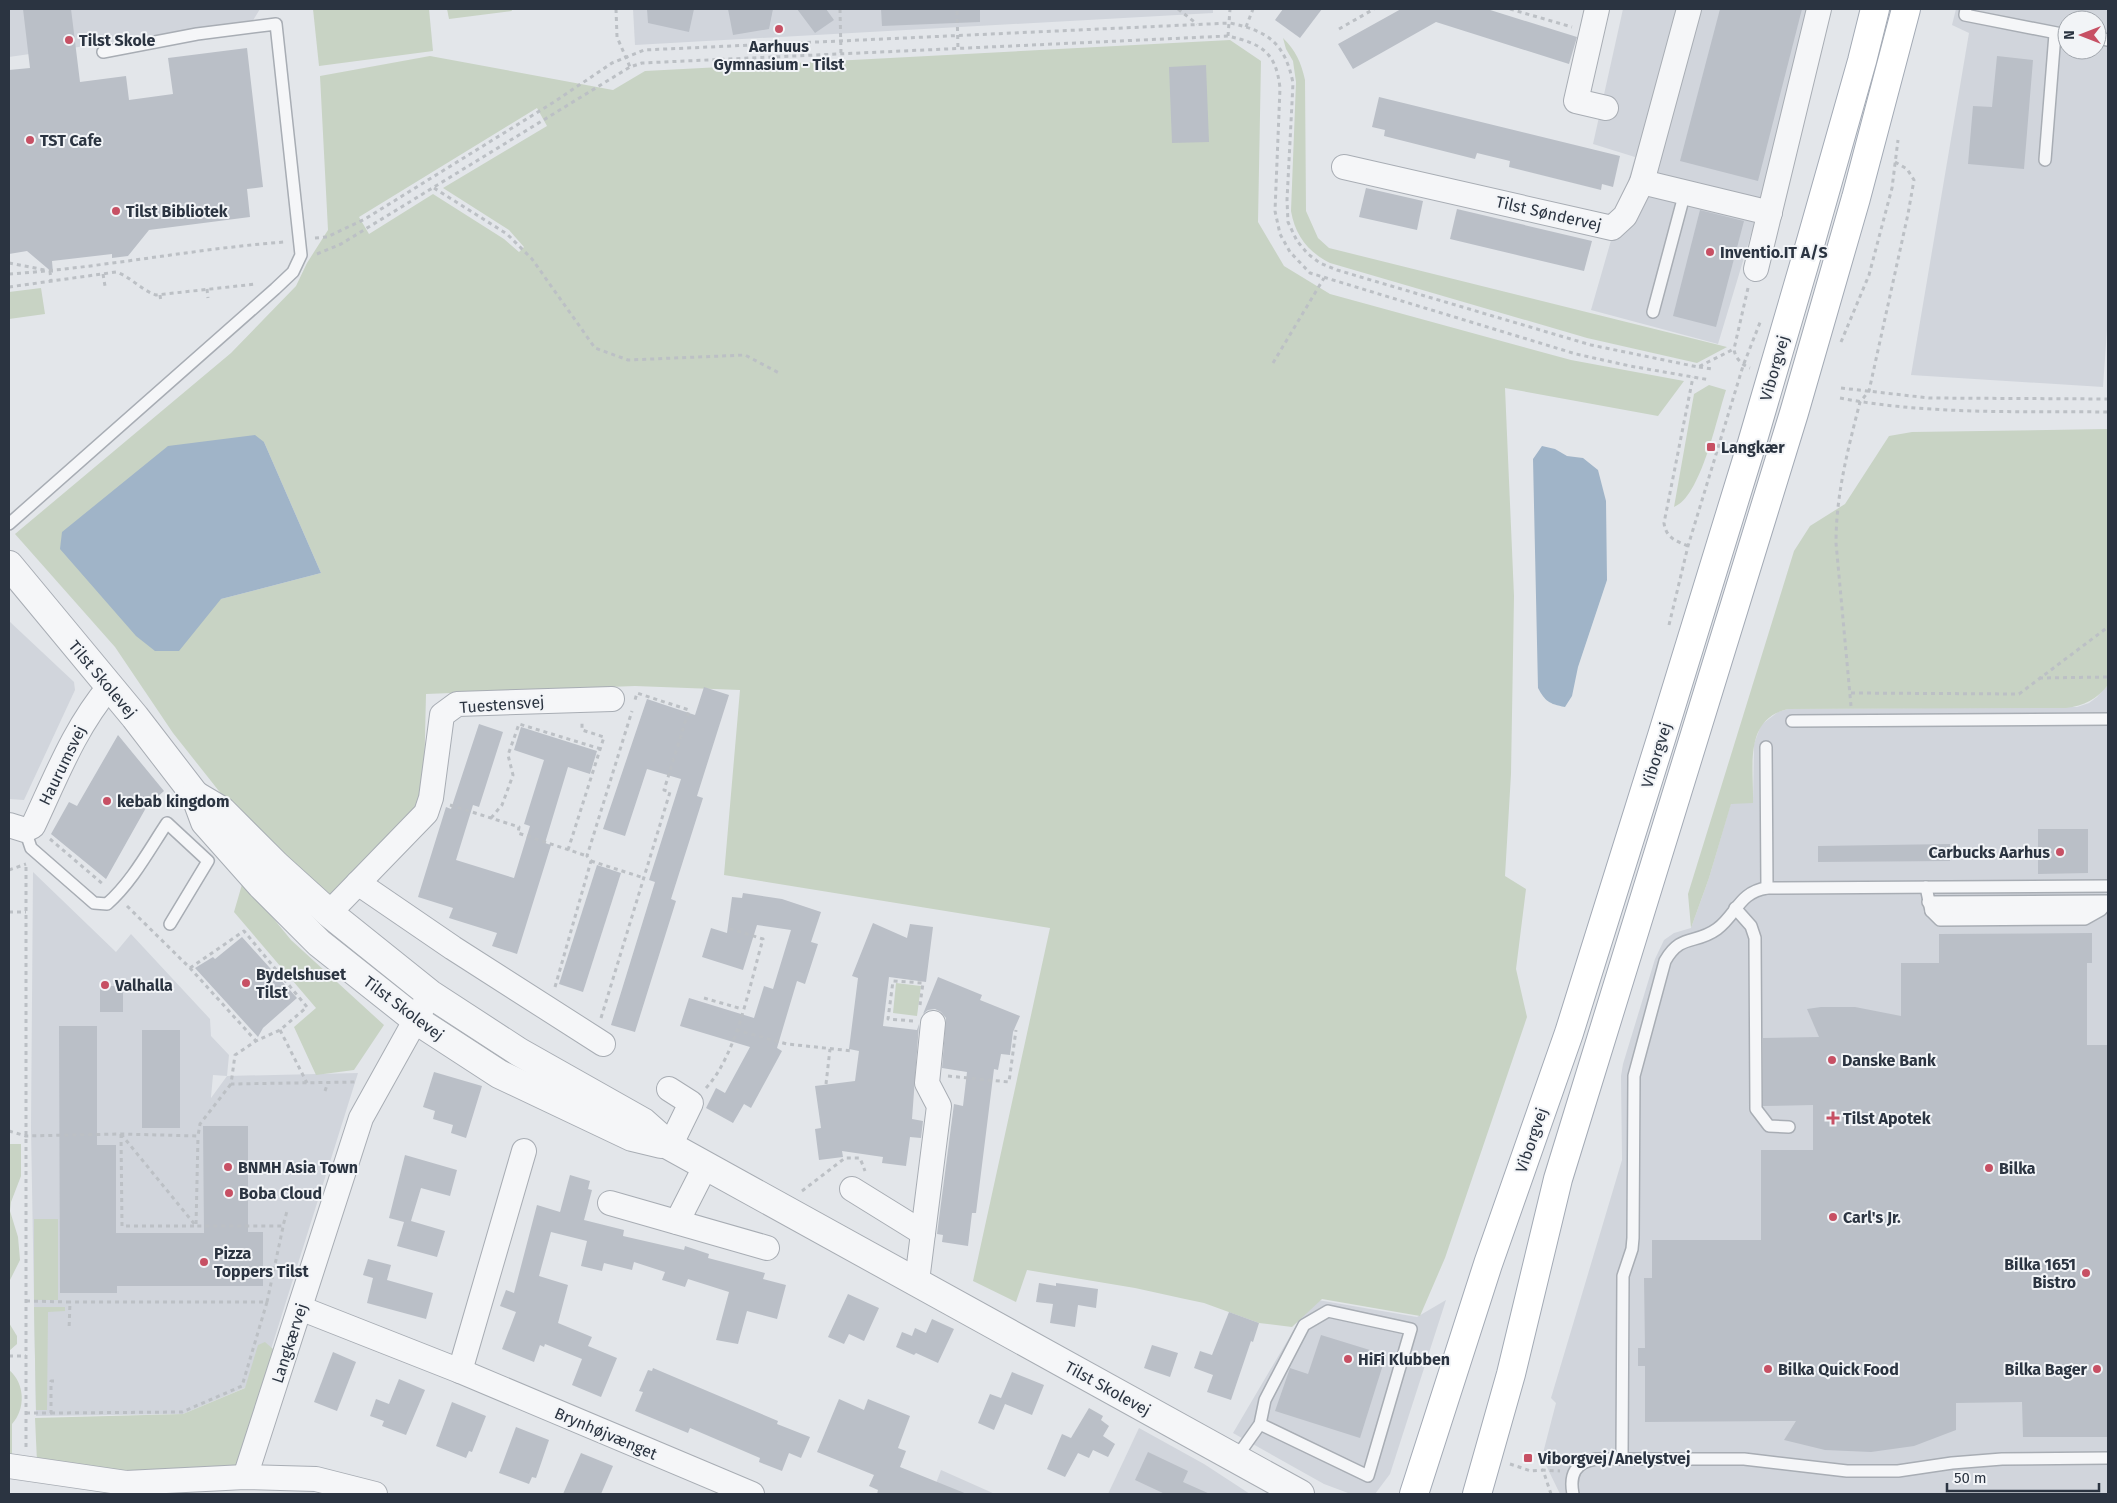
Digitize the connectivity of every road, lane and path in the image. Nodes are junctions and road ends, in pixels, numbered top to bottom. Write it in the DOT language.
graph roads {
  1 [pos="616,9"];
  2 [pos="840,9"];
  3 [pos="1178,9"];
  4 [pos="1230,9"];
  5 [pos="1253,9"];
  6 [pos="1374,9"];
  7 [pos="1510,9"];
  8 [pos="1597,9"];
  9 [pos="1690,9"];
  10 [pos="1818,9"];
  11 [pos="1875,9"];
  12 [pos="1906,9"];
  13 [pos="1966,9"];
  14 [pos="957,11"];
  15 [pos="1230,23"];
  16 [pos="1197,25"];
  17 [pos="1246,27"];
  18 [pos="1339,29"];
  19 [pos="1592,33"];
  20 [pos="2057,33"];
  21 [pos="958,35"];
  22 [pos="1228,36"];
  23 [pos="841,40"];
  24 [pos="958,49"];
  25 [pos="103,52"];
  26 [pos="841,54"];
  27 [pos="626,57"];
  28 [pos="2058,60"];
  29 [pos="630,67"];
  30 [pos="1606,108"];
  31 [pos="2045,160"];
  32 [pos="1895,162"];
  33 [pos="1344,167"];
  34 [pos="1642,182"];
  35 [pos="434,188"];
  36 [pos="1685,192"];
  37 [pos="1879,205"];
  38 [pos="1887,207"];
  39 [pos="1770,213"];
  40 [pos="300,241"];
  41 [pos="301,255"];
  42 [pos="9,263"];
  43 [pos="1756,269"];
  44 [pos="50,271"];
  45 [pos="9,274"];
  46 [pos="103,274"];
  47 [pos="1324,278"];
  48 [pos="51,281"];
  49 [pos="264,282"];
  50 [pos="105,286"];
  51 [pos="9,287"];
  52 [pos="207,290"];
  53 [pos="160,295"];
  54 [pos="208,298"];
  55 [pos="161,302"];
  56 [pos="1653,312"];
  57 [pos="1734,349"];
  58 [pos="1273,364"];
  59 [pos="1743,366"];
  60 [pos="1698,367"];
  61 [pos="1750,368"];
  62 [pos="1712,369"];
  63 [pos="781,374"];
  64 [pos="1693,378"];
  65 [pos="1710,380"];
  66 [pos="1841,388"];
  67 [pos="1869,390"];
  68 [pos="1840,398"];
  69 [pos="2108,399"];
  70 [pos="1860,402"];
  71 [pos="2108,412"];
  72 [pos="9,524"];
  73 [pos="9,565"];
  74 [pos="2108,627"];
  75 [pos="2108,677"];
  76 [pos="2038,678"];
  77 [pos="110,686"];
  78 [pos="612,699"];
  79 [pos="582,700"];
  80 [pos="2108,719"];
  81 [pos="1792,722"];
  82 [pos="1766,747"];
  83 [pos="601,750"];
  84 [pos="195,795"];
  85 [pos="431,798"];
  86 [pos="491,818"];
  87 [pos="22,827"];
  88 [pos="568,850"];
  89 [pos="588,856"];
  90 [pos="590,861"];
  91 [pos="26,864"];
  92 [pos="9,870"];
  93 [pos="644,878"];
  94 [pos="358,884"];
  95 [pos="2108,886"];
  96 [pos="1926,887"];
  97 [pos="1767,888"];
  98 [pos="117,895"];
  99 [pos="2106,904"];
  100 [pos="1930,907"];
  101 [pos="1735,908"];
  102 [pos="9,912"];
  103 [pos="26,912"];
  104 [pos="329,913"];
  105 [pos="170,924"];
  106 [pos="728,928"];
  107 [pos="190,968"];
  108 [pos="430,994"];
  109 [pos="704,998"];
  110 [pos="548,1009"];
  111 [pos="742,1010"];
  112 [pos="416,1020"];
  113 [pos="925,1022"];
  114 [pos="280,1030"];
  115 [pos="736,1030"];
  116 [pos="1016,1030"];
  117 [pos="256,1041"];
  118 [pos="598,1042"];
  119 [pos="830,1049"];
  120 [pos="853,1052"];
  121 [pos="928,1078"];
  122 [pos="382,1081"];
  123 [pos="328,1082"];
  124 [pos="307,1083"];
  125 [pos="231,1084"];
  126 [pos="826,1084"];
  127 [pos="669,1088"];
  128 [pos="325,1091"];
  129 [pos="691,1102"];
  130 [pos="1789,1127"];
  131 [pos="9,1130"];
  132 [pos="121,1134"];
  133 [pos="26,1136"];
  134 [pos="198,1136"];
  135 [pos="670,1146"];
  136 [pos="524,1151"];
  137 [pos="706,1165"];
  138 [pos="852,1189"];
  139 [pos="610,1203"];
  140 [pos="782,1207"];
  141 [pos="287,1211"];
  142 [pos="677,1222"];
  143 [pos="196,1226"];
  144 [pos="284,1226"];
  145 [pos="923,1233"];
  146 [pos="767,1248"];
  147 [pos="917,1281"];
  148 [pos="26,1301"];
  149 [pos="70,1302"];
  150 [pos="266,1302"];
  151 [pos="300,1308"];
  152 [pos="69,1330"];
  153 [pos="9,1356"];
  154 [pos="26,1356"];
  155 [pos="460,1372"];
  156 [pos="58,1381"];
  157 [pos="51,1413"];
  158 [pos="26,1414"];
  159 [pos="1260,1424"];
  160 [pos="1236,1458"];
  161 [pos="1622,1458"];
  162 [pos="2108,1458"];
  163 [pos="1510,1464"];
  164 [pos="17,1467"];
  165 [pos="1543,1470"];
  166 [pos="1573,1473"];
  167 [pos="246,1477"];
  168 [pos="126,1489"];
  169 [pos="1295,1493"];
  170 [pos="374,1494"];
  171 [pos="752,1494"];
  172 [pos="1414,1494"];
  173 [pos="1477,1494"];
  174 [pos="1551,1494"];
  175 [pos="1573,1494"];
  1 -- 27 [label="path"];
  2 -- 23 [label="path"];
  3 -- 16 [label="path"];
  4 -- 15 [label="path"];
  5 -- 17 [label="path"];
  6 -- 18 [label="path"];
  7 -- 19 [label="path"];
  8 -- 19 [label="street"];
  9 -- 34 [label="street, Tilst Søndervej"];
  10 -- 39 [label="street"];
  11 -- 172 [label="main road, Viborgvej"];
  12 -- 173 [label="main road, Viborgvej"];
  13 -- 20 [label="lane"];
  14 -- 21 [label="path"];
  15 -- 16 [label="path"];
  15 -- 17 [label="path"];
  15 -- 22 [label="path"];
  16 -- 21 [label="path"];
  17 -- 60 [label="path"];
  19 -- 30 [label="street"];
  21 -- 23 [label="path"];
  21 -- 24 [label="path"];
  22 -- 24 [label="path"];
  22 -- 47 [label="path"];
  23 -- 26 [label="path"];
  23 -- 27 [label="path"];
  24 -- 26 [label="path"];
  25 -- 40 [label="lane"];
  26 -- 29 [label="path"];
  27 -- 29 [label="path"];
  27 -- 40 [label="path"];
  28 -- 31 [label="lane"];
  29 -- 35 [label="path"];
  32 -- 67 [label="path"];
  33 -- 34 [label="street, Tilst Søndervej"];
  34 -- 36 [label="street"];
  35 -- 41 [label="path"];
  35 -- 63 [label="path"];
  36 -- 39 [label="street"];
  36 -- 56 [label="lane"];
  37 -- 38 [label="path"];
  39 -- 43 [label="street"];
  40 -- 41 [label="lane"];
  40 -- 44 [label="path"];
  41 -- 72 [label="lane"];
  42 -- 44 [label="path"];
  43 -- 57 [label="path"];
  44 -- 45 [label="path"];
  44 -- 48 [label="path"];
  46 -- 48 [label="path"];
  46 -- 50 [label="path"];
  46 -- 53 [label="path"];
  47 -- 58 [label="path"];
  47 -- 64 [label="path"];
  48 -- 51 [label="path"];
  49 -- 52 [label="path"];
  52 -- 53 [label="path"];
  52 -- 54 [label="path"];
  53 -- 55 [label="path"];
  57 -- 59 [label="path"];
  57 -- 60 [label="path"];
  59 -- 61 [label="path"];
  59 -- 64 [label="path"];
  60 -- 62 [label="path"];
  64 -- 65 [label="path"];
  66 -- 67 [label="path"];
  67 -- 69 [label="path"];
  67 -- 70 [label="path"];
  68 -- 70 [label="path"];
  70 -- 71 [label="path"];
  70 -- 76 [label="path"];
  73 -- 77 [label="street, Tilst Skolevej"];
  74 -- 76 [label="path"];
  75 -- 76 [label="path"];
  77 -- 84 [label="street, Tilst Skolevej"];
  77 -- 87 [label="street, Haurumsvej"];
  78 -- 79 [label="street, Tuestensvej"];
  79 -- 83 [label="path"];
  79 -- 85 [label="street, Tuestensvej"];
  80 -- 81 [label="lane"];
  82 -- 97 [label="lane"];
  83 -- 86 [label="path"];
  83 -- 88 [label="path"];
  84 -- 104 [label="street, Tilst Skolevej"];
  84 -- 112 [label="street, Tilst Skolevej"];
  85 -- 86 [label="path"];
  85 -- 94 [label="street, Tuestensvej"];
  86 -- 88 [label="path"];
  87 -- 91 [label="path"];
  87 -- 98 [label="path"];
  87 -- 98 [label="lane"];
  88 -- 89 [label="path"];
  89 -- 90 [label="path"];
  89 -- 93 [label="path"];
  90 -- 93 [label="path"];
  90 -- 110 [label="path"];
  91 -- 92 [label="path"];
  91 -- 103 [label="path"];
  93 -- 118 [label="path"];
  94 -- 104 [label="street, Tuestensvej"];
  94 -- 110 [label="street"];
  95 -- 96 [label="lane"];
  96 -- 97 [label="lane"];
  96 -- 100 [label="lane"];
  97 -- 101 [label="lane"];
  98 -- 105 [label="lane"];
  98 -- 107 [label="path"];
  99 -- 100 [label="lane"];
  99 -- 100 [label="lane"];
  101 -- 130 [label="lane"];
  101 -- 161 [label="lane"];
  102 -- 103 [label="path"];
  103 -- 133 [label="path"];
  104 -- 108 [label="street, Tilst Skolevej"];
  106 -- 111 [label="path"];
  107 -- 114 [label="path"];
  107 -- 117 [label="path"];
  108 -- 112 [label="street, Langkærvej"];
  108 -- 135 [label="street, Tilst Skolevej"];
  109 -- 111 [label="path"];
  110 -- 118 [label="street"];
  111 -- 115 [label="path"];
  112 -- 122 [label="street, Langkærvej"];
  112 -- 135 [label="street, Tilst Skolevej"];
  113 -- 113 [label="path"];
  113 -- 121 [label="street"];
  114 -- 117 [label="path"];
  114 -- 124 [label="path"];
  115 -- 119 [label="path"];
  115 -- 129 [label="path"];
  116 -- 121 [label="path"];
  117 -- 125 [label="path"];
  119 -- 120 [label="path"];
  119 -- 126 [label="path"];
  121 -- 145 [label="street"];
  122 -- 123 [label="path"];
  122 -- 151 [label="street, Langkærvej"];
  123 -- 124 [label="path"];
  123 -- 128 [label="path"];
  124 -- 125 [label="path"];
  125 -- 134 [label="path"];
  127 -- 129 [label="street"];
  129 -- 135 [label="street"];
  131 -- 133 [label="path"];
  132 -- 133 [label="path"];
  132 -- 134 [label="path"];
  132 -- 143 [label="path"];
  132 -- 143 [label="path"];
  133 -- 148 [label="path"];
  134 -- 143 [label="path"];
  135 -- 137 [label="street, Tilst Skolevej"];
  136 -- 155 [label="street"];
  137 -- 140 [label="street, Tilst Skolevej"];
  137 -- 142 [label="street"];
  138 -- 140 [label="path"];
  138 -- 145 [label="street"];
  139 -- 142 [label="street"];
  140 -- 147 [label="street, Tilst Skolevej"];
  141 -- 144 [label="path"];
  142 -- 146 [label="street"];
  143 -- 144 [label="path"];
  144 -- 150 [label="path"];
  145 -- 147 [label="street"];
  147 -- 160 [label="street, Tilst Skolevej"];
  148 -- 149 [label="path"];
  148 -- 154 [label="path"];
  149 -- 150 [label="path"];
  149 -- 152 [label="path"];
  150 -- 157 [label="path"];
  151 -- 155 [label="street, Brynhøjvænget"];
  151 -- 167 [label="street, Langkærvej"];
  153 -- 154 [label="path"];
  154 -- 158 [label="path"];
  155 -- 171 [label="street, Brynhøjvænget"];
  156 -- 157 [label="path"];
  157 -- 158 [label="path"];
  158 -- 164 [label="path"];
  159 -- 159 [label="lane"];
  159 -- 160 [label="lane"];
  160 -- 169 [label="street, Tilst Skolevej"];
  161 -- 162 [label="lane"];
  161 -- 166 [label="lane"];
  163 -- 165 [label="path"];
  164 -- 168 [label="street"];
  165 -- 166 [label="path"];
  165 -- 174 [label="path"];
  166 -- 175 [label="lane"];
  167 -- 168 [label="street"];
  167 -- 170 [label="street"];
}
